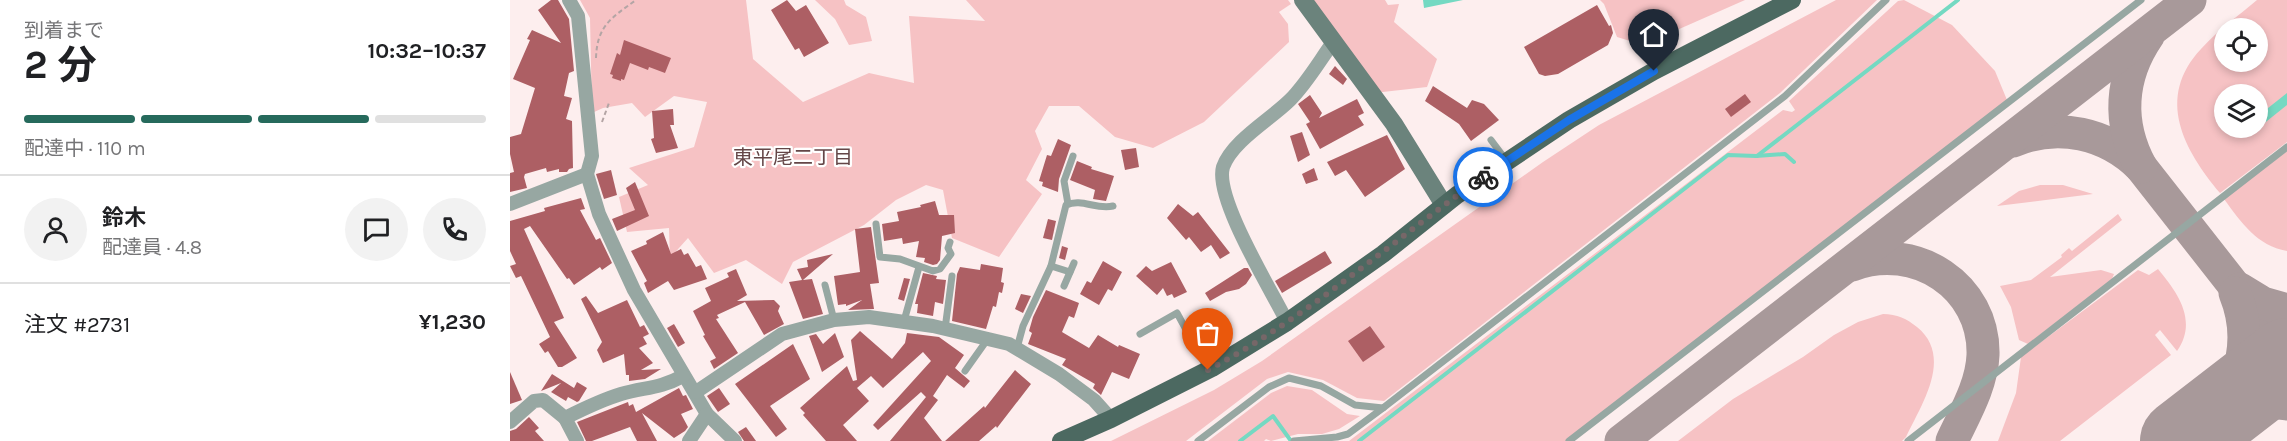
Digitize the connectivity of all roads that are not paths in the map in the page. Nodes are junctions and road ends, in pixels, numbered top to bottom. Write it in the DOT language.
graph roads {
  1 [pos="569,0"];
  2 [pos="1304,0"];
  3 [pos="1792,0"];
  4 [pos="1886,0"];
  5 [pos="2141,0"];
  6 [pos="1334,41"];
  7 [pos="1491,140"];
  8 [pos="2287,147"];
  9 [pos="1073,156"];
  10 [pos="1506,161"];
  11 [pos="587,174"];
  12 [pos="510,204"];
  13 [pos="1068,204"];
  14 [pos="1444,205"];
  15 [pos="1113,206"];
  16 [pos="876,224"];
  17 [pos="950,242"];
  18 [pos="1074,263"];
  19 [pos="1051,266"];
  20 [pos="919,267"];
  21 [pos="1070,272"];
  22 [pos="952,276"];
  23 [pos="825,285"];
  24 [pos="1064,286"];
  25 [pos="834,320"];
  26 [pos="903,321"];
  27 [pos="1287,321"];
  28 [pos="945,328"];
  29 [pos="1140,334"];
  30 [pos="987,340"];
  31 [pos="1017,348"];
  32 [pos="1208,370"];
  33 [pos="964,371"];
  34 [pos="683,376"];
  35 [pos="696,392"];
  36 [pos="1383,408"];
  37 [pos="707,414"];
  38 [pos="565,418"];
  39 [pos="1111,419"];
  40 [pos="510,422"];
  41 [pos="577,441"];
  42 [pos="689,441"];
  43 [pos="735,441"];
  44 [pos="1060,441"];
  45 [pos="1198,441"];
  46 [pos="1294,441"];
  47 [pos="1569,441"];
  48 [pos="1908,441"];
  1 -- 11 [label="street"];
  2 -- 6 [label="street"];
  3 -- 10 [label="main road"];
  4 -- 36 [label="lane"];
  5 -- 47 [label="lane"];
  6 -- 14 [label="street"];
  6 -- 27 [label="street"];
  7 -- 10 [label="lane"];
  8 -- 48 [label="lane"];
  9 -- 13 [label="lane"];
  10 -- 14 [label="main road"];
  11 -- 12 [label="street"];
  11 -- 34 [label="street"];
  13 -- 15 [label="lane"];
  13 -- 19 [label="lane"];
  14 -- 27 [label="main road"];
  16 -- 20 [label="lane"];
  17 -- 20 [label="lane"];
  18 -- 21 [label="lane"];
  19 -- 21 [label="lane"];
  19 -- 31 [label="lane"];
  20 -- 26 [label="lane"];
  21 -- 24 [label="lane"];
  22 -- 28 [label="lane"];
  23 -- 25 [label="lane"];
  25 -- 26 [label="street"];
  25 -- 35 [label="street"];
  26 -- 28 [label="street"];
  27 -- 32 [label="main road"];
  28 -- 30 [label="street"];
  29 -- 32 [label="lane"];
  30 -- 31 [label="street"];
  30 -- 33 [label="lane"];
  31 -- 39 [label="street"];
  32 -- 39 [label="main road"];
  34 -- 35 [label="street"];
  34 -- 38 [label="street"];
  35 -- 37 [label="street"];
  36 -- 45 [label="lane"];
  36 -- 46 [label="lane"];
  37 -- 42 [label="street"];
  37 -- 43 [label="street"];
  38 -- 40 [label="street"];
  38 -- 41 [label="street"];
  39 -- 44 [label="main road"];
}
